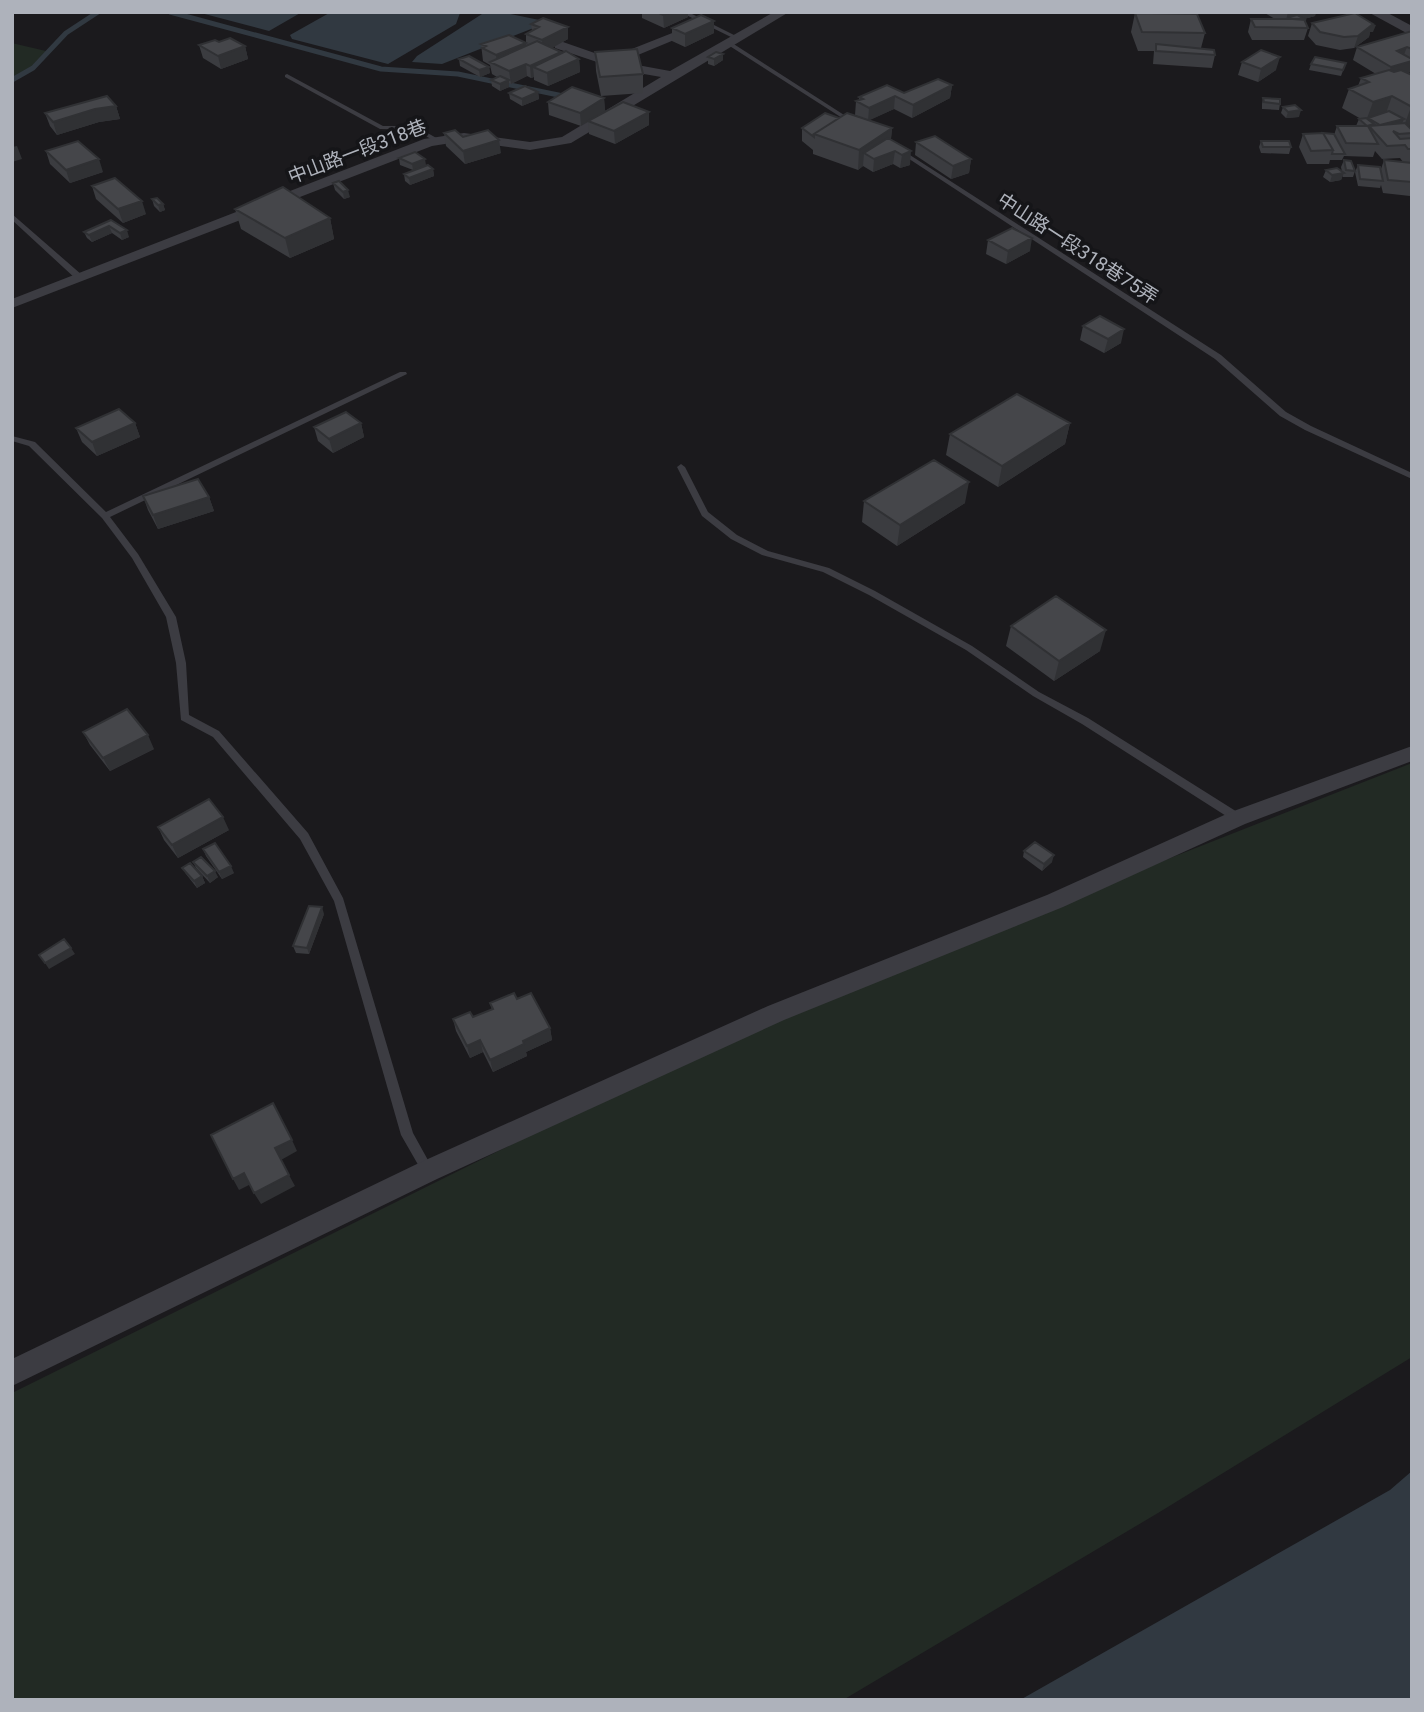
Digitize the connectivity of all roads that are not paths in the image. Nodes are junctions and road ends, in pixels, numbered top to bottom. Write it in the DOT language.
graph roads {
  1 [pos="683,12"];
  2 [pos="783,12"];
  3 [pos="1375,12"];
  4 [pos="704,24"];
  5 [pos="1412,32"];
  6 [pos="731,39"];
  7 [pos="559,45"];
  8 [pos="608,62"];
  9 [pos="287,76"];
  10 [pos="676,76"];
  11 [pos="863,128"];
  12 [pos="438,140"];
  13 [pos="886,142"];
  14 [pos="12,216"];
  15 [pos="79,277"];
  16 [pos="12,304"];
  17 [pos="403,374"];
  18 [pos="12,438"];
  19 [pos="681,467"];
  20 [pos="1412,476"];
  21 [pos="105,516"];
  22 [pos="1412,752"];
  23 [pos="1238,818"];
  24 [pos="428,1171"];
  25 [pos="12,1373"];
  1 -- 4 [label="lane"];
  2 -- 6 [label="street, 中山路一段318巷"];
  3 -- 5 [label="street"];
  4 -- 6 [label="lane"];
  4 -- 8 [label="street"];
  6 -- 10 [label="street, 中山路一段318巷"];
  6 -- 11 [label="lane"];
  7 -- 8 [label="street"];
  8 -- 10 [label="street"];
  9 -- 12 [label="lane"];
  10 -- 12 [label="street, 中山路一段318巷"];
  12 -- 15 [label="street, 中山路一段318巷"];
  13 -- 20 [label="lane, 中山路一段318巷75弄"];
  14 -- 15 [label="lane"];
  15 -- 16 [label="street, 中山路一段318巷"];
  17 -- 21 [label="lane"];
  18 -- 21 [label="lane"];
  19 -- 23 [label="lane"];
  21 -- 24 [label="lane"];
  22 -- 23 [label="street"];
  23 -- 24 [label="street"];
  24 -- 25 [label="street"];
}
